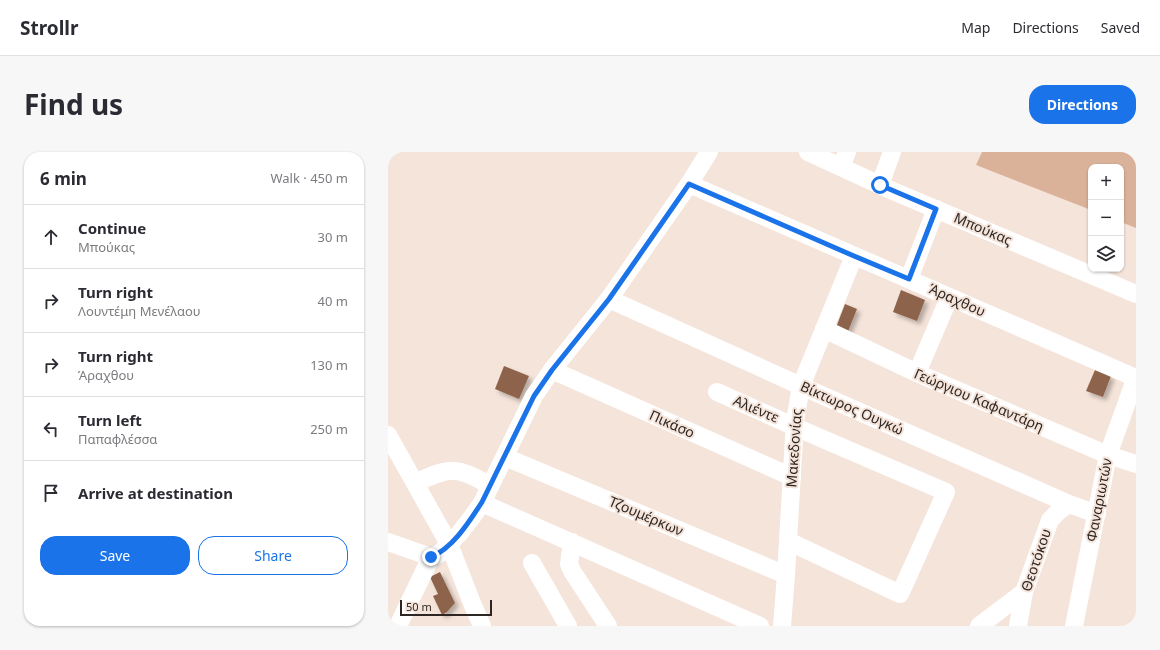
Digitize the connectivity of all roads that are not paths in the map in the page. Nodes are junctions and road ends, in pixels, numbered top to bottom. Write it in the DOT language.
graph roads {
  1 [pos="709,152"];
  2 [pos="808,152"];
  3 [pos="892,152"];
  4 [pos="844,160"];
  5 [pos="689,184"];
  6 [pos="880,185"];
  7 [pos="936,209"];
  8 [pos="854,256"];
  9 [pos="909,279"];
  10 [pos="1136,294"];
  11 [pos="949,298"];
  12 [pos="609,299"];
  13 [pos="824,329"];
  14 [pos="552,370"];
  15 [pos="917,374"];
  16 [pos="1136,378"];
  17 [pos="801,386"];
  18 [pos="717,392"];
  19 [pos="794,426"];
  20 [pos="388,435"];
  21 [pos="1108,455"];
  22 [pos="505,457"];
  23 [pos="1136,464"];
  24 [pos="792,477"];
  25 [pos="415,483"];
  26 [pos="489,485"];
  27 [pos="482,502"];
  28 [pos="1070,504"];
  29 [pos="1097,514"];
  30 [pos="788,541"];
  31 [pos="388,542"];
  32 [pos="572,542"];
  33 [pos="449,544"];
  34 [pos="431,557"];
  35 [pos="532,563"];
  36 [pos="786,575"];
  37 [pos="1024,592"];
  38 [pos="398,626"];
  39 [pos="482,626"];
  40 [pos="568,626"];
  41 [pos="608,626"];
  42 [pos="760,626"];
  43 [pos="782,626"];
  44 [pos="979,626"];
  45 [pos="1018,626"];
  46 [pos="1074,626"];
  1 -- 5 [label="street"];
  2 -- 4 [label="street, Μπούκας"];
  3 -- 6 [label="street"];
  4 -- 6 [label="street, Μπούκας"];
  5 -- 8 [label="street, Άραχθου"];
  5 -- 12 [label="street"];
  6 -- 7 [label="street, Μπούκας"];
  7 -- 9 [label="street"];
  7 -- 10 [label="street, Μπούκας"];
  8 -- 9 [label="street, Άραχθου"];
  8 -- 13 [label="street, Μακεδονίας"];
  9 -- 11 [label="street, Άραχθου"];
  11 -- 15 [label="street"];
  11 -- 16 [label="street, Άραχθου"];
  12 -- 14 [label="street"];
  12 -- 17 [label="street, Βίκτωρος Ουγκώ"];
  13 -- 15 [label="street, Γεώργιου Καφαντάρη"];
  13 -- 17 [label="street, Μακεδονίας"];
  14 -- 22 [label="street"];
  14 -- 24 [label="street, Πικάσο"];
  15 -- 21 [label="street, Γεώργιου Καφαντάρη"];
  16 -- 21 [label="street, Φαναριωτών"];
  17 -- 19 [label="street, Μακεδονίας"];
  17 -- 28 [label="street, Βίκτωρος Ουγκώ"];
  18 -- 19 [label="street, Αλιέντε"];
  19 -- 24 [label="street, Μακεδονίας"];
  19 -- 30 [label="street, Αλιέντε"];
  20 -- 25 [label="street"];
  21 -- 23 [label="street, Γεώργιου Καφαντάρη"];
  21 -- 29 [label="street, Φαναριωτών"];
  22 -- 26 [label="street"];
  22 -- 36 [label="street, Τζουμέρκων"];
  24 -- 30 [label="street, Μακεδονίας"];
  25 -- 26 [label="street"];
  25 -- 33 [label="street"];
  26 -- 27 [label="street"];
  27 -- 32 [label="street"];
  27 -- 33 [label="street"];
  28 -- 29 [label="street, Βίκτωρος Ουγκώ"];
  28 -- 37 [label="street, Θεοτόκου"];
  29 -- 46 [label="street, Φαναριωτών"];
  30 -- 36 [label="street, Μακεδονίας"];
  31 -- 34 [label="street"];
  32 -- 41 [label="street"];
  32 -- 42 [label="street"];
  33 -- 34 [label="street"];
  33 -- 39 [label="street"];
  34 -- 38 [label="street"];
  35 -- 40 [label="street"];
  36 -- 43 [label="street, Μακεδονίας"];
  37 -- 44 [label="street"];
  37 -- 45 [label="street, Θεοτόκου"];
}
